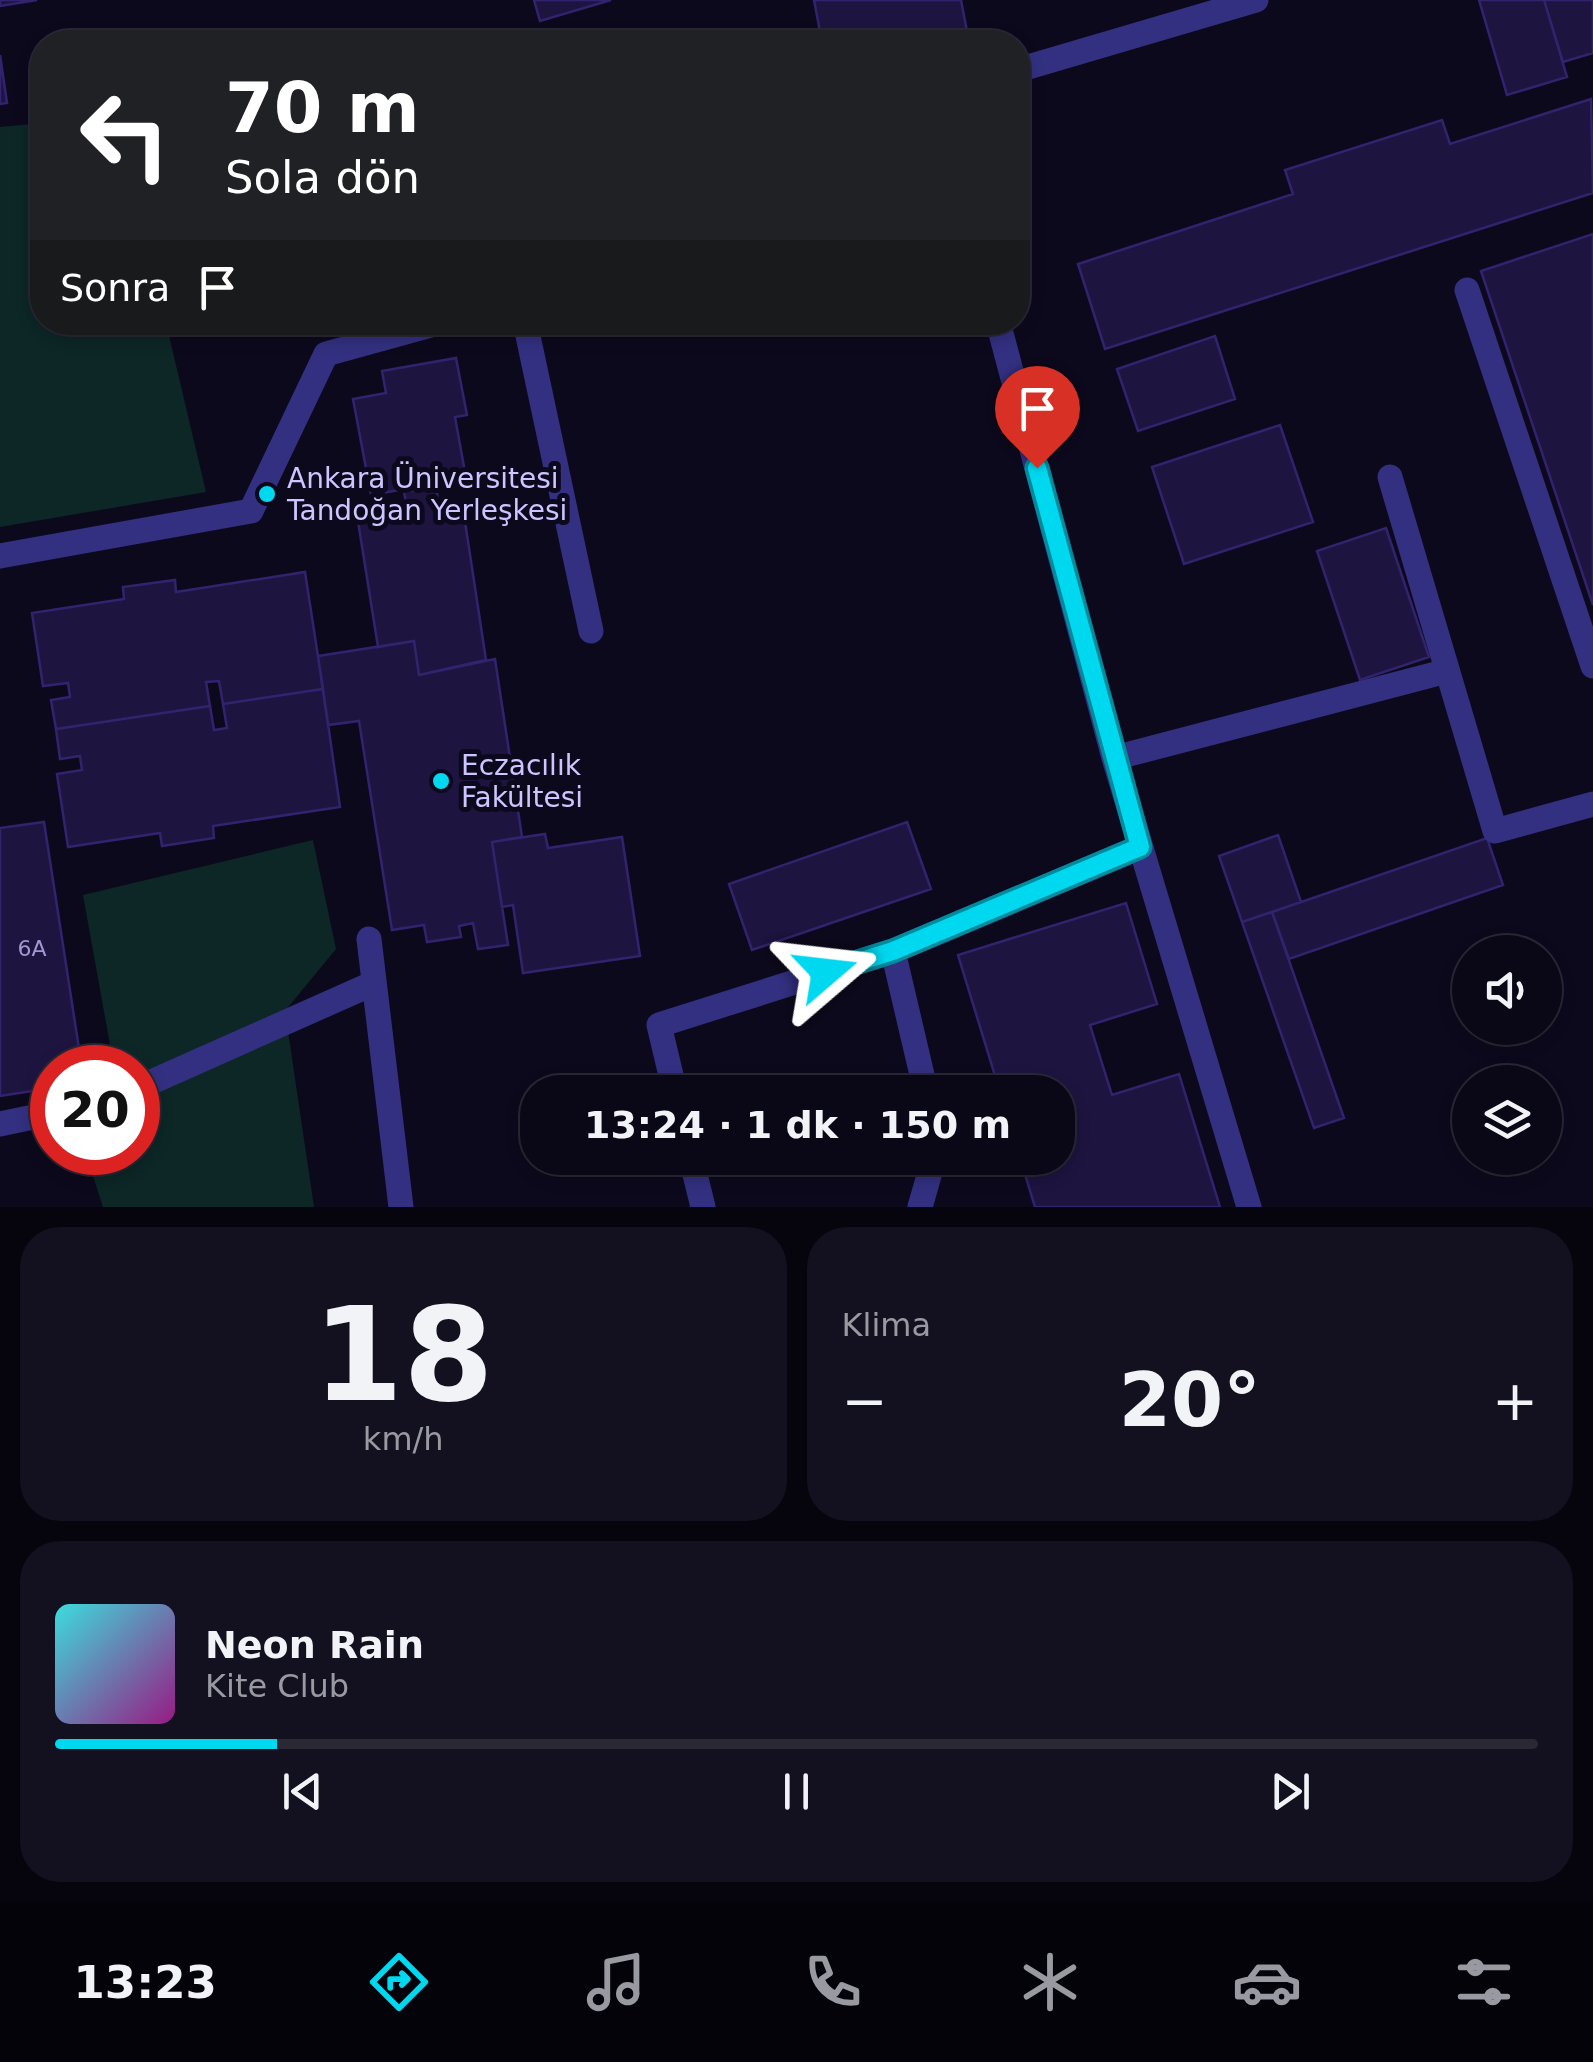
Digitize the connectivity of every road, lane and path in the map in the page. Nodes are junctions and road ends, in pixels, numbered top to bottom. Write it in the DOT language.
graph roads {
  1 [pos="1256,0"];
  2 [pos="1030,66"];
  3 [pos="1467,290"];
  4 [pos="395,335"];
  5 [pos="528,335"];
  6 [pos="1001,335"];
  7 [pos="1390,477"];
  8 [pos="0,556"];
  9 [pos="591,630"];
  10 [pos="1593,666"];
  11 [pos="1448,671"];
  12 [pos="1114,758"];
  13 [pos="1593,804"];
  14 [pos="1140,847"];
  15 [pos="370,940"];
  16 [pos="893,951"];
  17 [pos="374,983"];
  18 [pos="672,1075"];
  19 [pos="922,1075"];
  20 [pos="160,1078"];
  21 [pos="30,1118"];
  22 [pos="0,1124"];
  23 [pos="695,1175"];
  24 [pos="929,1175"];
  25 [pos="400,1207"];
  26 [pos="703,1207"];
  27 [pos="920,1207"];
  28 [pos="1249,1207"];
  1 -- 2 [label="lane"];
  3 -- 10 [label="lane"];
  4 -- 8 [label="lane"];
  5 -- 9 [label="lane"];
  6 -- 12 [label="lane"];
  7 -- 11 [label="lane"];
  11 -- 12 [label="lane"];
  11 -- 13 [label="lane"];
  12 -- 14 [label="lane"];
  14 -- 16 [label="lane"];
  14 -- 28 [label="lane"];
  15 -- 17 [label="lane"];
  16 -- 18 [label="lane"];
  16 -- 19 [label="lane"];
  17 -- 20 [label="lane"];
  17 -- 25 [label="lane"];
  21 -- 22 [label="lane"];
  23 -- 26 [label="lane"];
  24 -- 27 [label="lane"];
}
